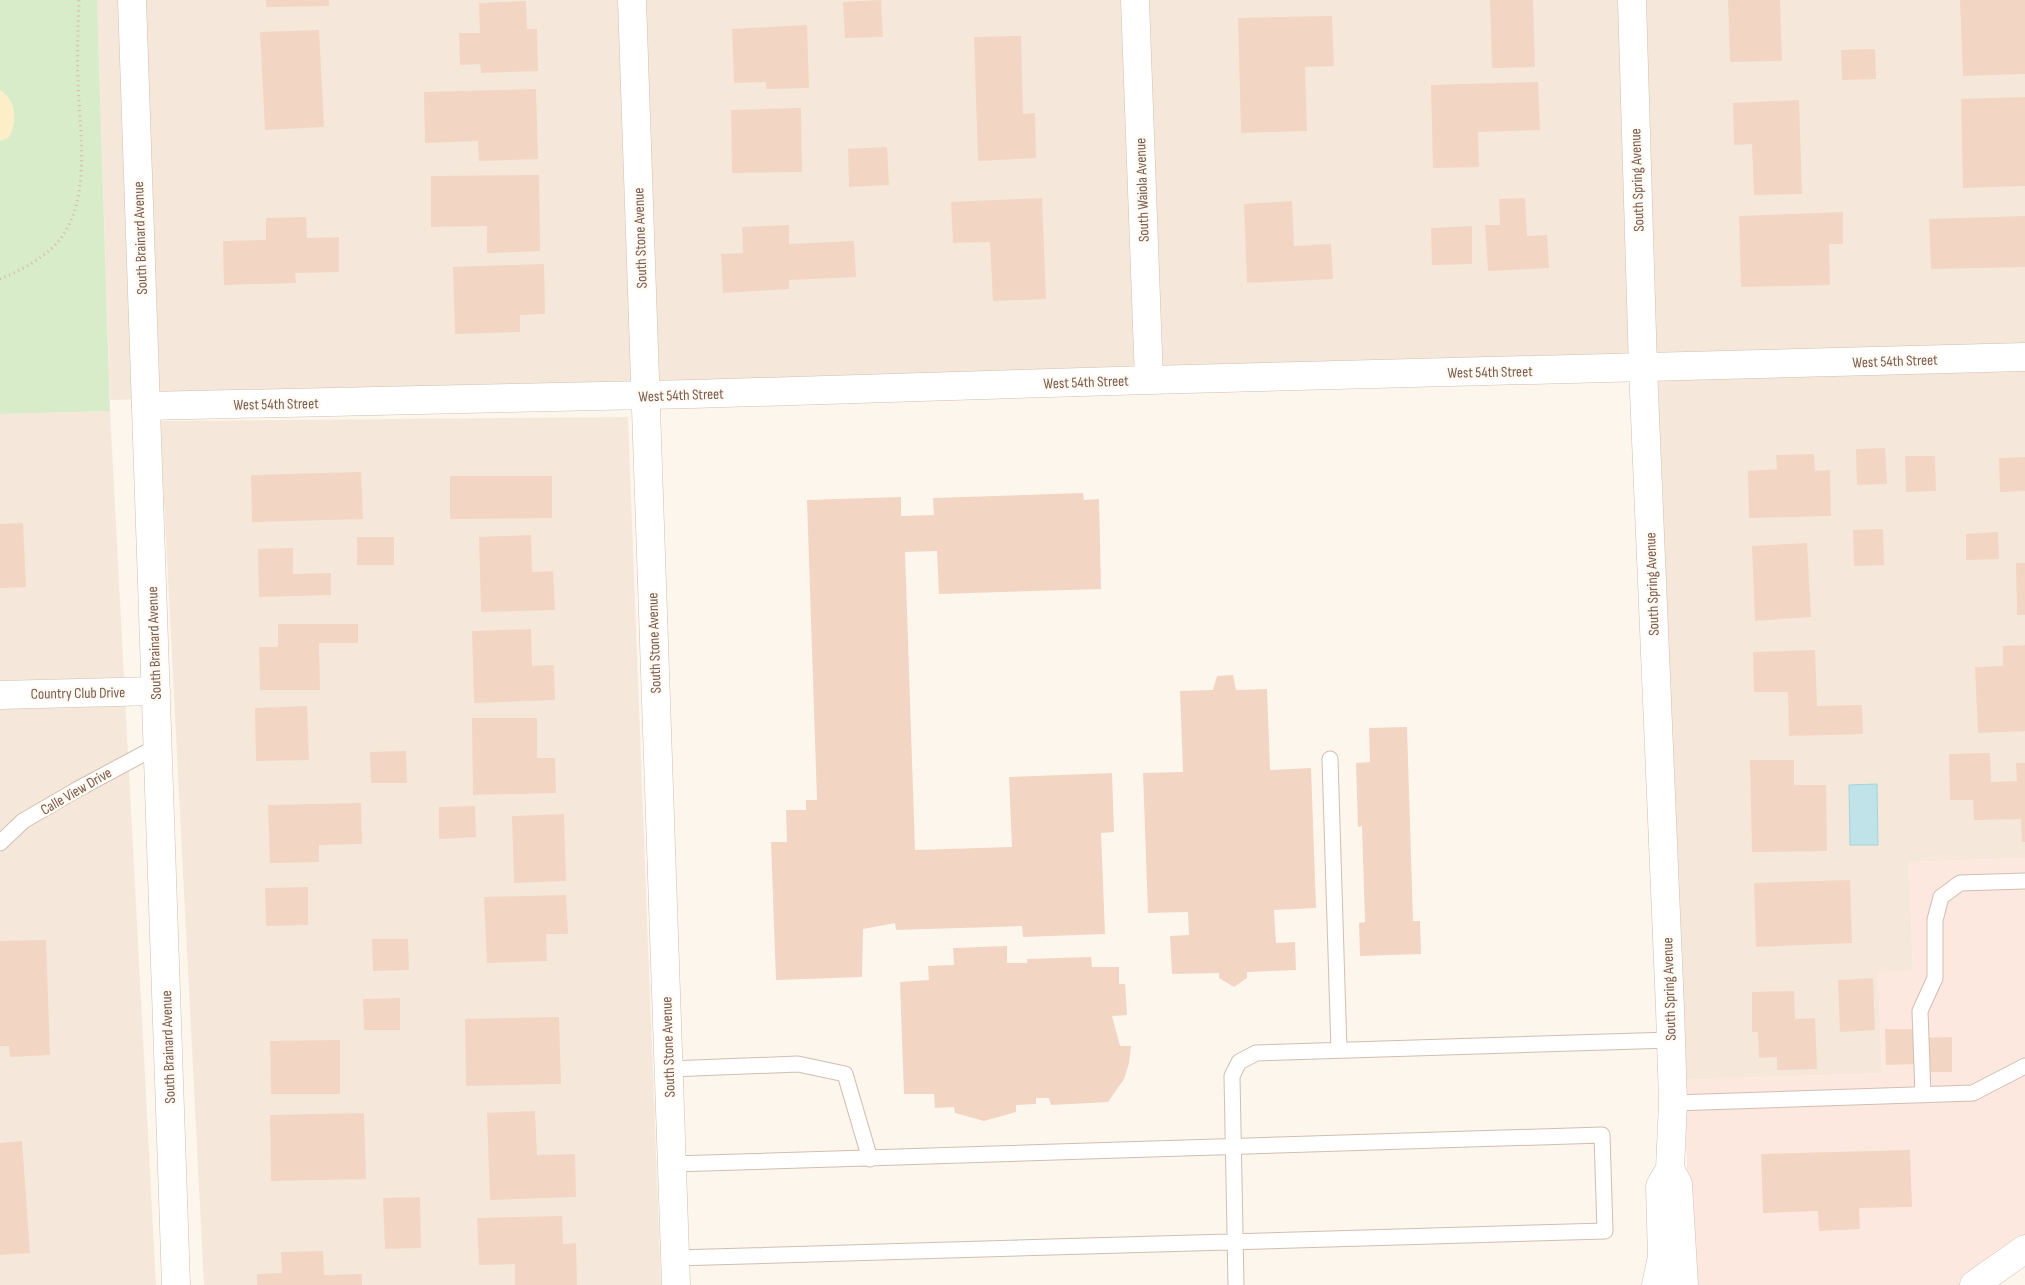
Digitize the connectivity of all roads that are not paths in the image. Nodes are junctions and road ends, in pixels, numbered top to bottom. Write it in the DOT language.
graph roads {
  1 [pos="132,0"];
  2 [pos="632,0"];
  3 [pos="1135,0"];
  4 [pos="1632,0"];
  5 [pos="2025,357"];
  6 [pos="1643,368"];
  7 [pos="1149,380"];
  8 [pos="645,396"];
  9 [pos="146,406"];
  10 [pos="156,691"];
  11 [pos="0,695"];
  12 [pos="158,746"];
  13 [pos="1330,759"];
  14 [pos="0,843"];
  15 [pos="2025,881"];
  16 [pos="1671,1040"];
  17 [pos="1339,1050"];
  18 [pos="2025,1066"];
  19 [pos="668,1068"];
  20 [pos="1923,1095"];
  21 [pos="1673,1103"];
  22 [pos="1232,1147"];
  23 [pos="870,1159"];
  24 [pos="672,1164"];
  25 [pos="1670,1168"];
  26 [pos="1234,1242"];
  27 [pos="2025,1249"];
  28 [pos="676,1258"];
  29 [pos="176,1285"];
  30 [pos="676,1285"];
  31 [pos="1236,1285"];
  32 [pos="1656,1285"];
  33 [pos="1684,1285"];
  34 [pos="1974,1285"];
  1 -- 9 [label="street, South Brainard Avenue"];
  2 -- 8 [label="street, South Stone Avenue"];
  3 -- 7 [label="street, South Waiola Avenue"];
  4 -- 6 [label="street, South Spring Avenue"];
  5 -- 6 [label="street, West 54th Street"];
  6 -- 7 [label="street, West 54th Street"];
  6 -- 16 [label="street, South Spring Avenue"];
  7 -- 8 [label="street, West 54th Street"];
  8 -- 9 [label="street, West 54th Street"];
  8 -- 19 [label="street, South Stone Avenue"];
  9 -- 10 [label="street, South Brainard Avenue"];
  10 -- 11 [label="street, Country Club Drive"];
  10 -- 12 [label="street, South Brainard Avenue"];
  12 -- 14 [label="lane, Calle View Drive"];
  12 -- 29 [label="street, South Brainard Avenue"];
  13 -- 17 [label="lane"];
  15 -- 20 [label="lane"];
  16 -- 17 [label="lane"];
  16 -- 21 [label="street, South Spring Avenue"];
  17 -- 22 [label="lane"];
  18 -- 20 [label="lane"];
  19 -- 23 [label="lane"];
  19 -- 24 [label="street, South Stone Avenue"];
  20 -- 21 [label="lane"];
  21 -- 25 [label="street, South Spring Avenue"];
  22 -- 23 [label="lane"];
  22 -- 26 [label="lane"];
  22 -- 26 [label="lane"];
  23 -- 24 [label="lane"];
  24 -- 28 [label="street, South Stone Avenue"];
  25 -- 32 [label="street, South Spring Avenue"];
  25 -- 33 [label="street, South Spring Avenue"];
  26 -- 28 [label="lane"];
  26 -- 31 [label="lane"];
  27 -- 34 [label="street"];
  28 -- 30 [label="street, South Stone Avenue"];
}
